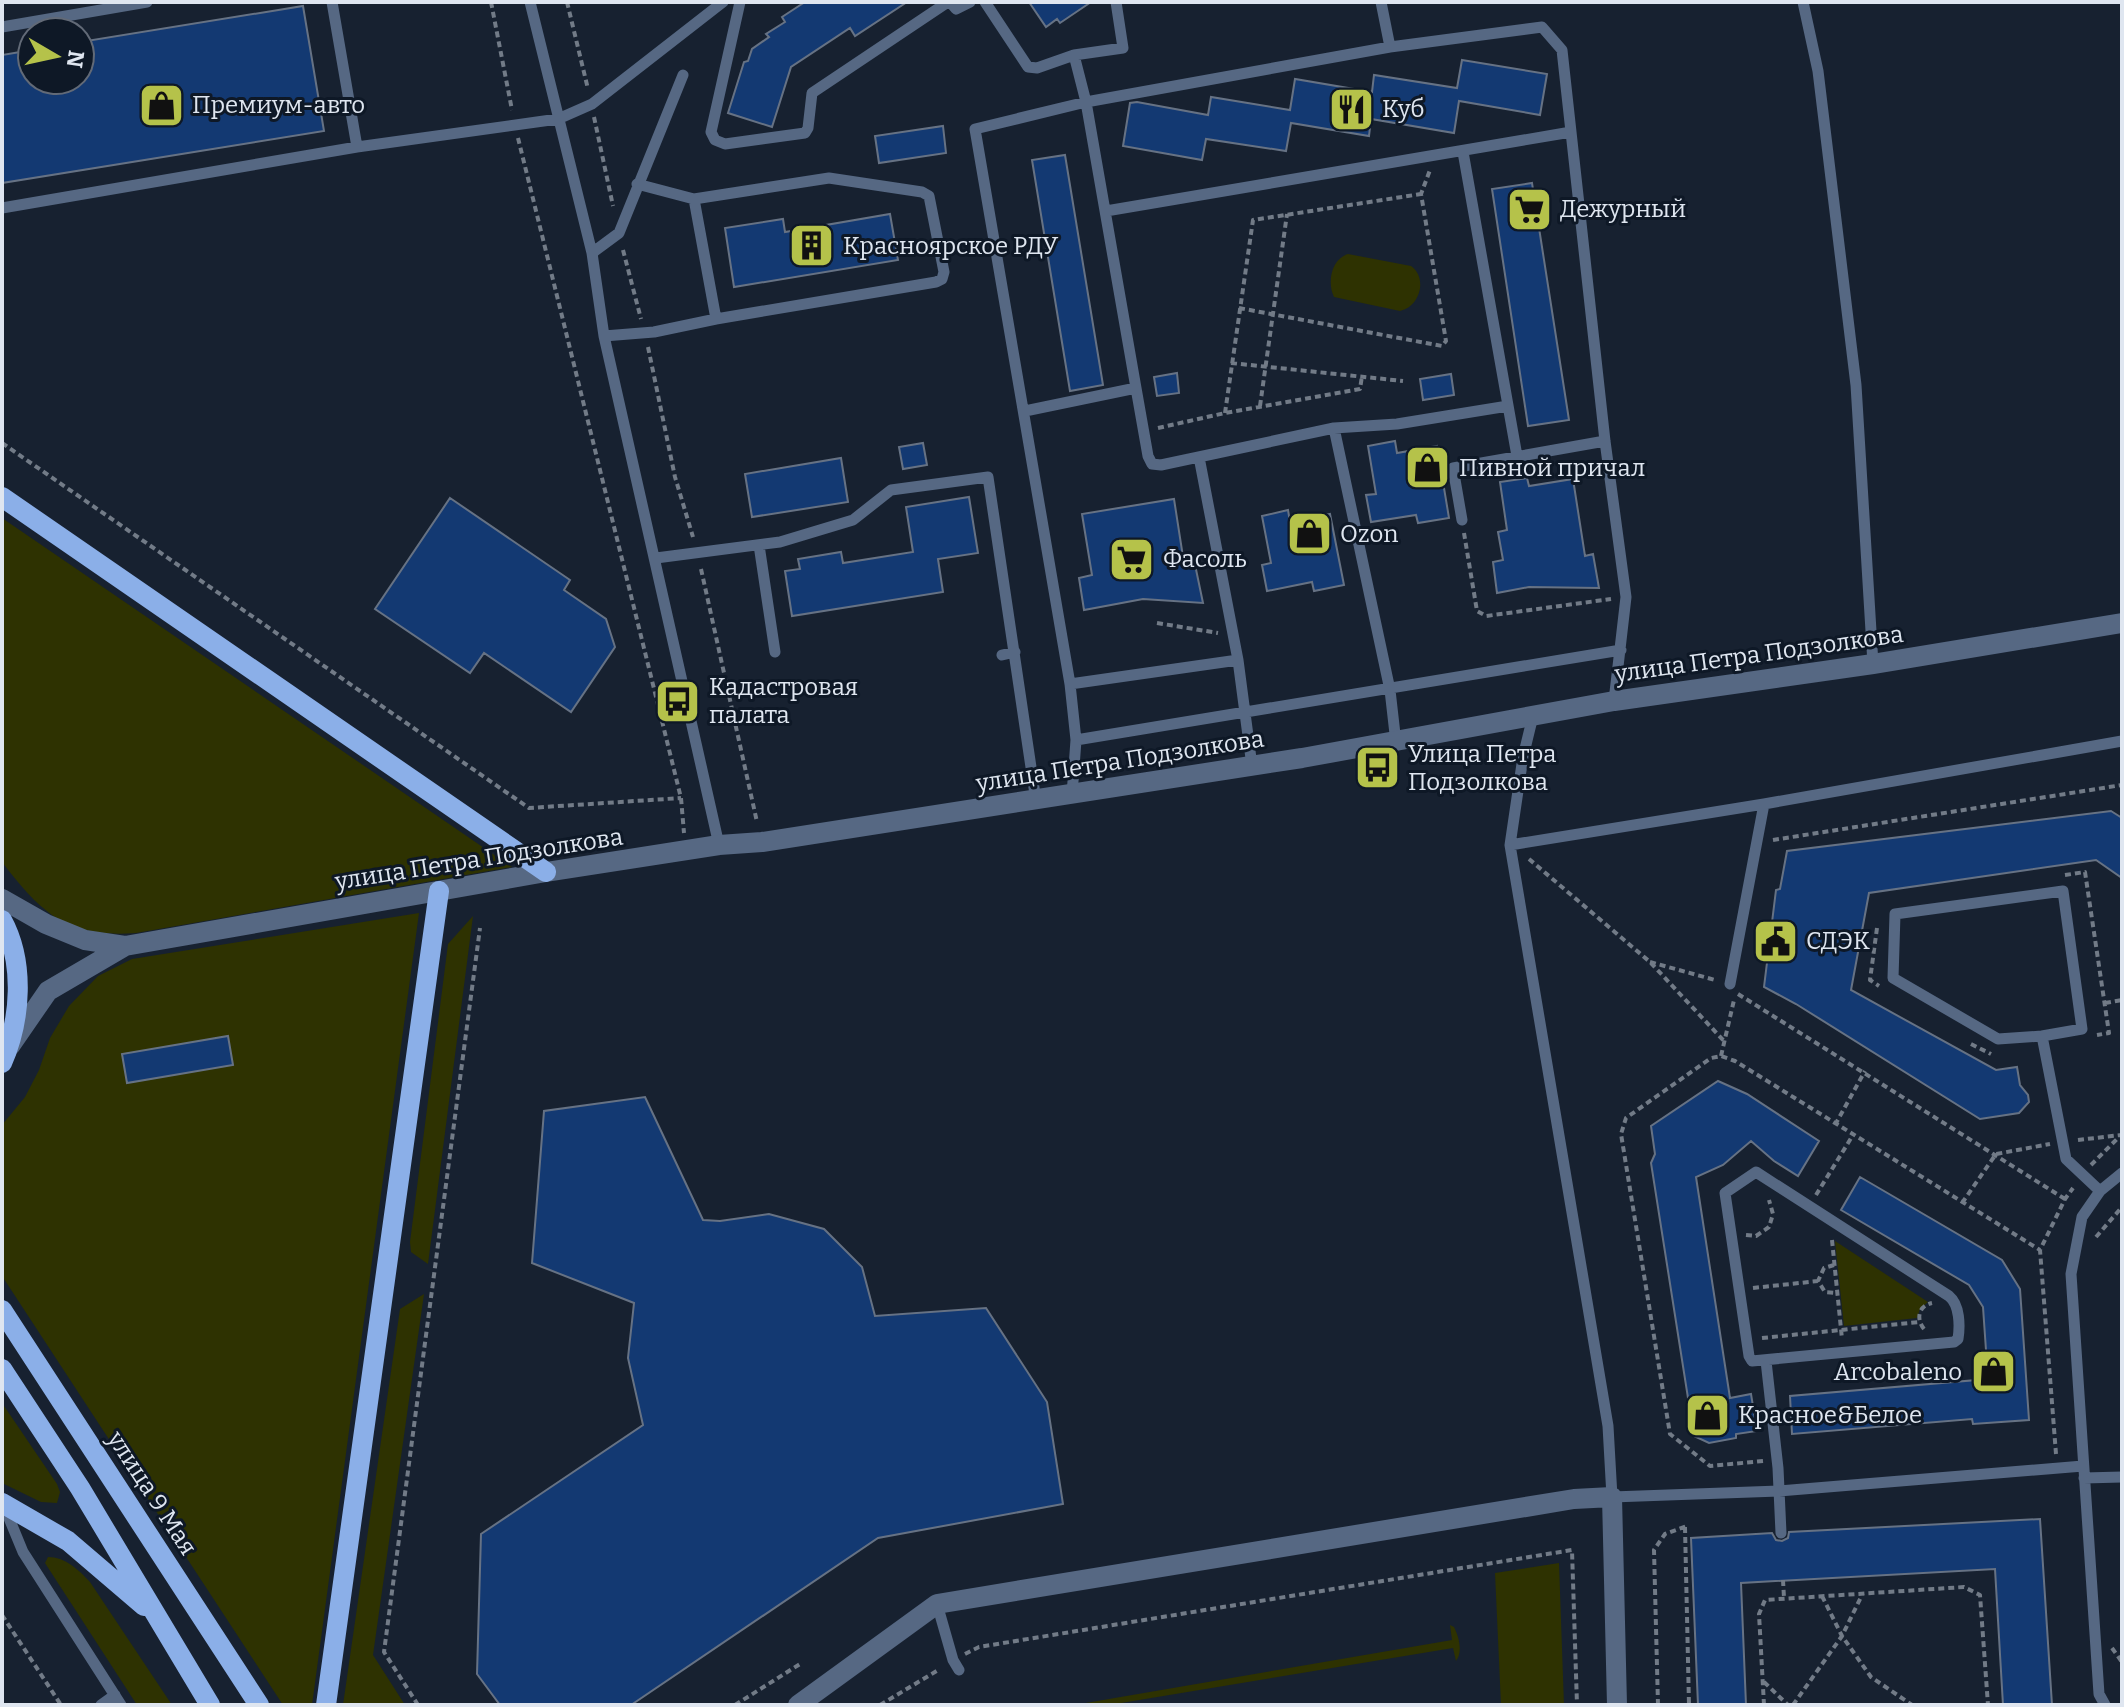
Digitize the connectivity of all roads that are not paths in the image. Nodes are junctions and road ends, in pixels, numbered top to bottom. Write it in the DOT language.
graph roads {
  1 [pos="147,2"];
  2 [pos="332,2"];
  3 [pos="530,2"];
  4 [pos="723,2"];
  5 [pos="740,2"];
  6 [pos="949,2"];
  7 [pos="970,2"];
  8 [pos="985,2"];
  9 [pos="1116,2"];
  10 [pos="1381,2"];
  11 [pos="1803,2"];
  12 [pos="2,27"];
  13 [pos="1390,47"];
  14 [pos="1074,55"];
  15 [pos="683,75"];
  16 [pos="1086,102"];
  17 [pos="558,119"];
  18 [pos="1571,132"];
  19 [pos="357,147"];
  20 [pos="1463,152"];
  21 [pos="637,184"];
  22 [pos="694,199"];
  23 [pos="2,208"];
  24 [pos="1106,211"];
  25 [pos="592,253"];
  26 [pos="716,319"];
  27 [pos="604,336"];
  28 [pos="1136,388"];
  29 [pos="1508,406"];
  30 [pos="1025,411"];
  31 [pos="1334,428"];
  32 [pos="1605,441"];
  33 [pos="1517,456"];
  34 [pos="1199,457"];
  35 [pos="2,497"];
  36 [pos="1462,520"];
  37 [pos="759,545"];
  38 [pos="656,558"];
  39 [pos="2122,623"];
  40 [pos="1621,650"];
  41 [pos="775,652"];
  42 [pos="1015,652"];
  43 [pos="1002,655"];
  44 [pos="1238,660"];
  45 [pos="1873,664"];
  46 [pos="1070,684"];
  47 [pos="1390,690"];
  48 [pos="1614,701"];
  49 [pos="1246,713"];
  50 [pos="1533,716"];
  51 [pos="1076,740"];
  52 [pos="2122,741"];
  53 [pos="1396,743"];
  54 [pos="1252,766"];
  55 [pos="1072,795"];
  56 [pos="1036,801"];
  57 [pos="1764,804"];
  58 [pos="719,845"];
  59 [pos="1511,845"];
  60 [pos="546,872"];
  61 [pos="439,891"];
  62 [pos="2,899"];
  63 [pos="2,920"];
  64 [pos="125,946"];
  65 [pos="1730,984"];
  66 [pos="2042,1036"];
  67 [pos="6,1054"];
  68 [pos="2122,1173"];
  69 [pos="2100,1191"];
  70 [pos="2,1310"];
  71 [pos="1766,1361"];
  72 [pos="2,1369"];
  73 [pos="2083,1472"];
  74 [pos="2122,1477"];
  75 [pos="1779,1491"];
  76 [pos="1612,1497"];
  77 [pos="2,1503"];
  78 [pos="1781,1533"];
  79 [pos="937,1604"];
  80 [pos="157,1617"];
  81 [pos="956,1665"];
  82 [pos="118,1700"];
  83 [pos="101,1705"];
  84 [pos="210,1705"];
  85 [pos="259,1705"];
  86 [pos="326,1705"];
  87 [pos="798,1705"];
  88 [pos="1617,1705"];
  89 [pos="2105,1705"];
  1 -- 12 [label="lane"];
  2 -- 19 [label="lane"];
  3 -- 17 [label="lane"];
  4 -- 17 [label="lane"];
  5 -- 6 [label="lane"];
  6 -- 7 [label="lane"];
  8 -- 14 [label="lane"];
  9 -- 14 [label="lane"];
  10 -- 13 [label="lane"];
  11 -- 45 [label="lane"];
  13 -- 16 [label="lane"];
  13 -- 18 [label="lane"];
  14 -- 16 [label="lane"];
  15 -- 21 [label="lane"];
  16 -- 24 [label="lane"];
  16 -- 30 [label="lane"];
  17 -- 19 [label="lane"];
  17 -- 25 [label="lane"];
  18 -- 20 [label="lane"];
  18 -- 32 [label="lane"];
  19 -- 23 [label="lane"];
  20 -- 24 [label="lane"];
  20 -- 29 [label="lane"];
  21 -- 22 [label="lane"];
  21 -- 25 [label="lane"];
  22 -- 26 [label="lane"];
  22 -- 26 [label="lane"];
  24 -- 28 [label="lane"];
  25 -- 27 [label="lane"];
  26 -- 27 [label="lane"];
  27 -- 38 [label="lane"];
  28 -- 30 [label="lane"];
  28 -- 34 [label="lane"];
  29 -- 31 [label="lane"];
  29 -- 33 [label="lane"];
  30 -- 46 [label="lane"];
  31 -- 34 [label="lane"];
  31 -- 47 [label="lane"];
  32 -- 33 [label="lane"];
  32 -- 40 [label="lane"];
  33 -- 36 [label="lane"];
  34 -- 44 [label="lane"];
  35 -- 60 [label="main road"];
  37 -- 38 [label="lane"];
  37 -- 41 [label="lane"];
  37 -- 42 [label="lane"];
  38 -- 58 [label="lane"];
  39 -- 45 [label="street, улица Петра Подзолкова"];
  40 -- 47 [label="lane"];
  40 -- 48 [label="lane"];
  42 -- 43 [label="lane"];
  42 -- 56 [label="lane"];
  44 -- 46 [label="lane"];
  44 -- 49 [label="lane"];
  45 -- 48 [label="street, улица Петра Подзолкова"];
  46 -- 51 [label="lane"];
  47 -- 49 [label="lane"];
  47 -- 53 [label="lane"];
  48 -- 50 [label="street, улица Петра Подзолкова"];
  49 -- 51 [label="lane"];
  49 -- 54 [label="lane"];
  50 -- 53 [label="street, улица Петра Подзолкова"];
  50 -- 59 [label="lane"];
  51 -- 55 [label="lane"];
  52 -- 57 [label="lane"];
  53 -- 54 [label="street, улица Петра Подзолкова"];
  54 -- 55 [label="street, улица Петра Подзолкова"];
  55 -- 56 [label="street, улица Петра Подзолкова"];
  56 -- 58 [label="street, улица Петра Подзолкова"];
  57 -- 59 [label="lane"];
  57 -- 65 [label="lane"];
  58 -- 60 [label="street, улица Петра Подзолкова"];
  59 -- 76 [label="lane"];
  60 -- 61 [label="street, улица Петра Подзолкова"];
  61 -- 64 [label="street, улица Петра Подзолкова"];
  61 -- 86 [label="main road"];
  62 -- 64 [label="street, улица Петра Подзолкова"];
  63 -- 67 [label="main road"];
  64 -- 67 [label="street, улица Петра Подзолкова"];
  66 -- 66 [label="lane"];
  66 -- 69 [label="lane"];
  68 -- 69 [label="lane"];
  69 -- 73 [label="lane"];
  70 -- 85 [label="main road, улица 9 Мая"];
  71 -- 71 [label="lane"];
  71 -- 75 [label="lane"];
  72 -- 80 [label="main road"];
  73 -- 74 [label="lane"];
  73 -- 75 [label="lane"];
  73 -- 89 [label="lane"];
  75 -- 76 [label="lane"];
  75 -- 78 [label="lane"];
  76 -- 79 [label="street"];
  76 -- 88 [label="street"];
  77 -- 80 [label="main road"];
  77 -- 82 [label="lane"];
  79 -- 81 [label="lane"];
  79 -- 87 [label="street"];
  80 -- 84 [label="main road"];
  82 -- 83 [label="lane"];
}
